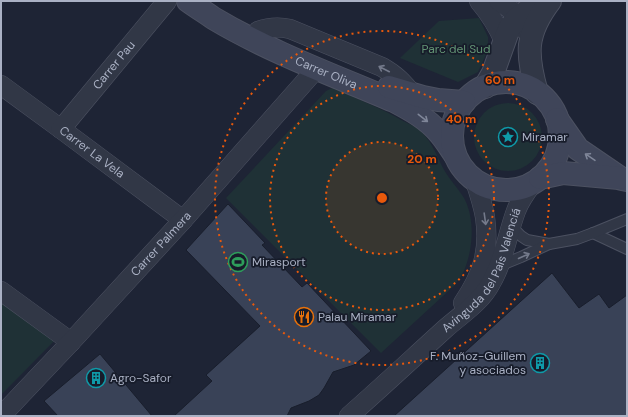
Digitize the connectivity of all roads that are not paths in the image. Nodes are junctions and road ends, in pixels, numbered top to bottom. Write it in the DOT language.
graph roads {
  1 [pos="167,1"];
  2 [pos="188,1"];
  3 [pos="208,1"];
  4 [pos="479,1"];
  5 [pos="550,1"];
  6 [pos="519,7"];
  7 [pos="504,41"];
  8 [pos="529,49"];
  9 [pos="317,68"];
  10 [pos="1,85"];
  11 [pos="486,87"];
  12 [pos="537,93"];
  13 [pos="464,102"];
  14 [pos="556,118"];
  15 [pos="61,129"];
  16 [pos="455,156"];
  17 [pos="537,180"];
  18 [pos="625,180"];
  19 [pos="475,181"];
  20 [pos="627,219"];
  21 [pos="182,220"];
  22 [pos="511,226"];
  23 [pos="593,233"];
  24 [pos="549,244"];
  25 [pos="627,249"];
  26 [pos="499,266"];
  27 [pos="1,291"];
  28 [pos="448,326"];
  29 [pos="71,342"];
  30 [pos="1,416"];
  31 [pos="350,416"];
  1 -- 15 [label="street, Carrer Pau"];
  2 -- 9 [label="main road, Carrer Oliva"];
  13 -- 3 [label="main road, Carrer Oliva, one-way"];
  4 -- 7 [label="street"];
  5 -- 8 [label="street"];
  6 -- 7 [label="street"];
  6 -- 8 [label="street"];
  7 -- 11 [label="street"];
  8 -- 12 [label="street"];
  9 -- 16 [label="main road, Carrer Oliva, one-way"];
  9 -- 21 [label="street, Carrer Palmera"];
  10 -- 15 [label="street, Carrer La Vela"];
  11 -- 12 [label="main road"];
  11 -- 13 [label="main road"];
  12 -- 14 [label="main road"];
  13 -- 16 [label="main road"];
  14 -- 17 [label="main road"];
  18 -- 14 [label="main road, one-way"];
  15 -- 21 [label="street, Carrer La Vela"];
  16 -- 19 [label="main road"];
  17 -- 18 [label="main road"];
  17 -- 19 [label="main road"];
  17 -- 22 [label="street, Avinguda del País Valenciá"];
  19 -- 28 [label="street, Avinguda del País Valenciá, one-way"];
  20 -- 23 [label="lane"];
  21 -- 29 [label="street, Carrer Palmera"];
  22 -- 24 [label="lane"];
  22 -- 26 [label="street, Avinguda del País Valenciá"];
  23 -- 24 [label="lane"];
  23 -- 25 [label="lane"];
  26 -- 24 [label="lane, one-way"];
  26 -- 28 [label="street, Avinguda del País Valenciá"];
  27 -- 29 [label="street"];
  28 -- 31 [label="street"];
  29 -- 30 [label="street, Carrer Palmera"];
}
